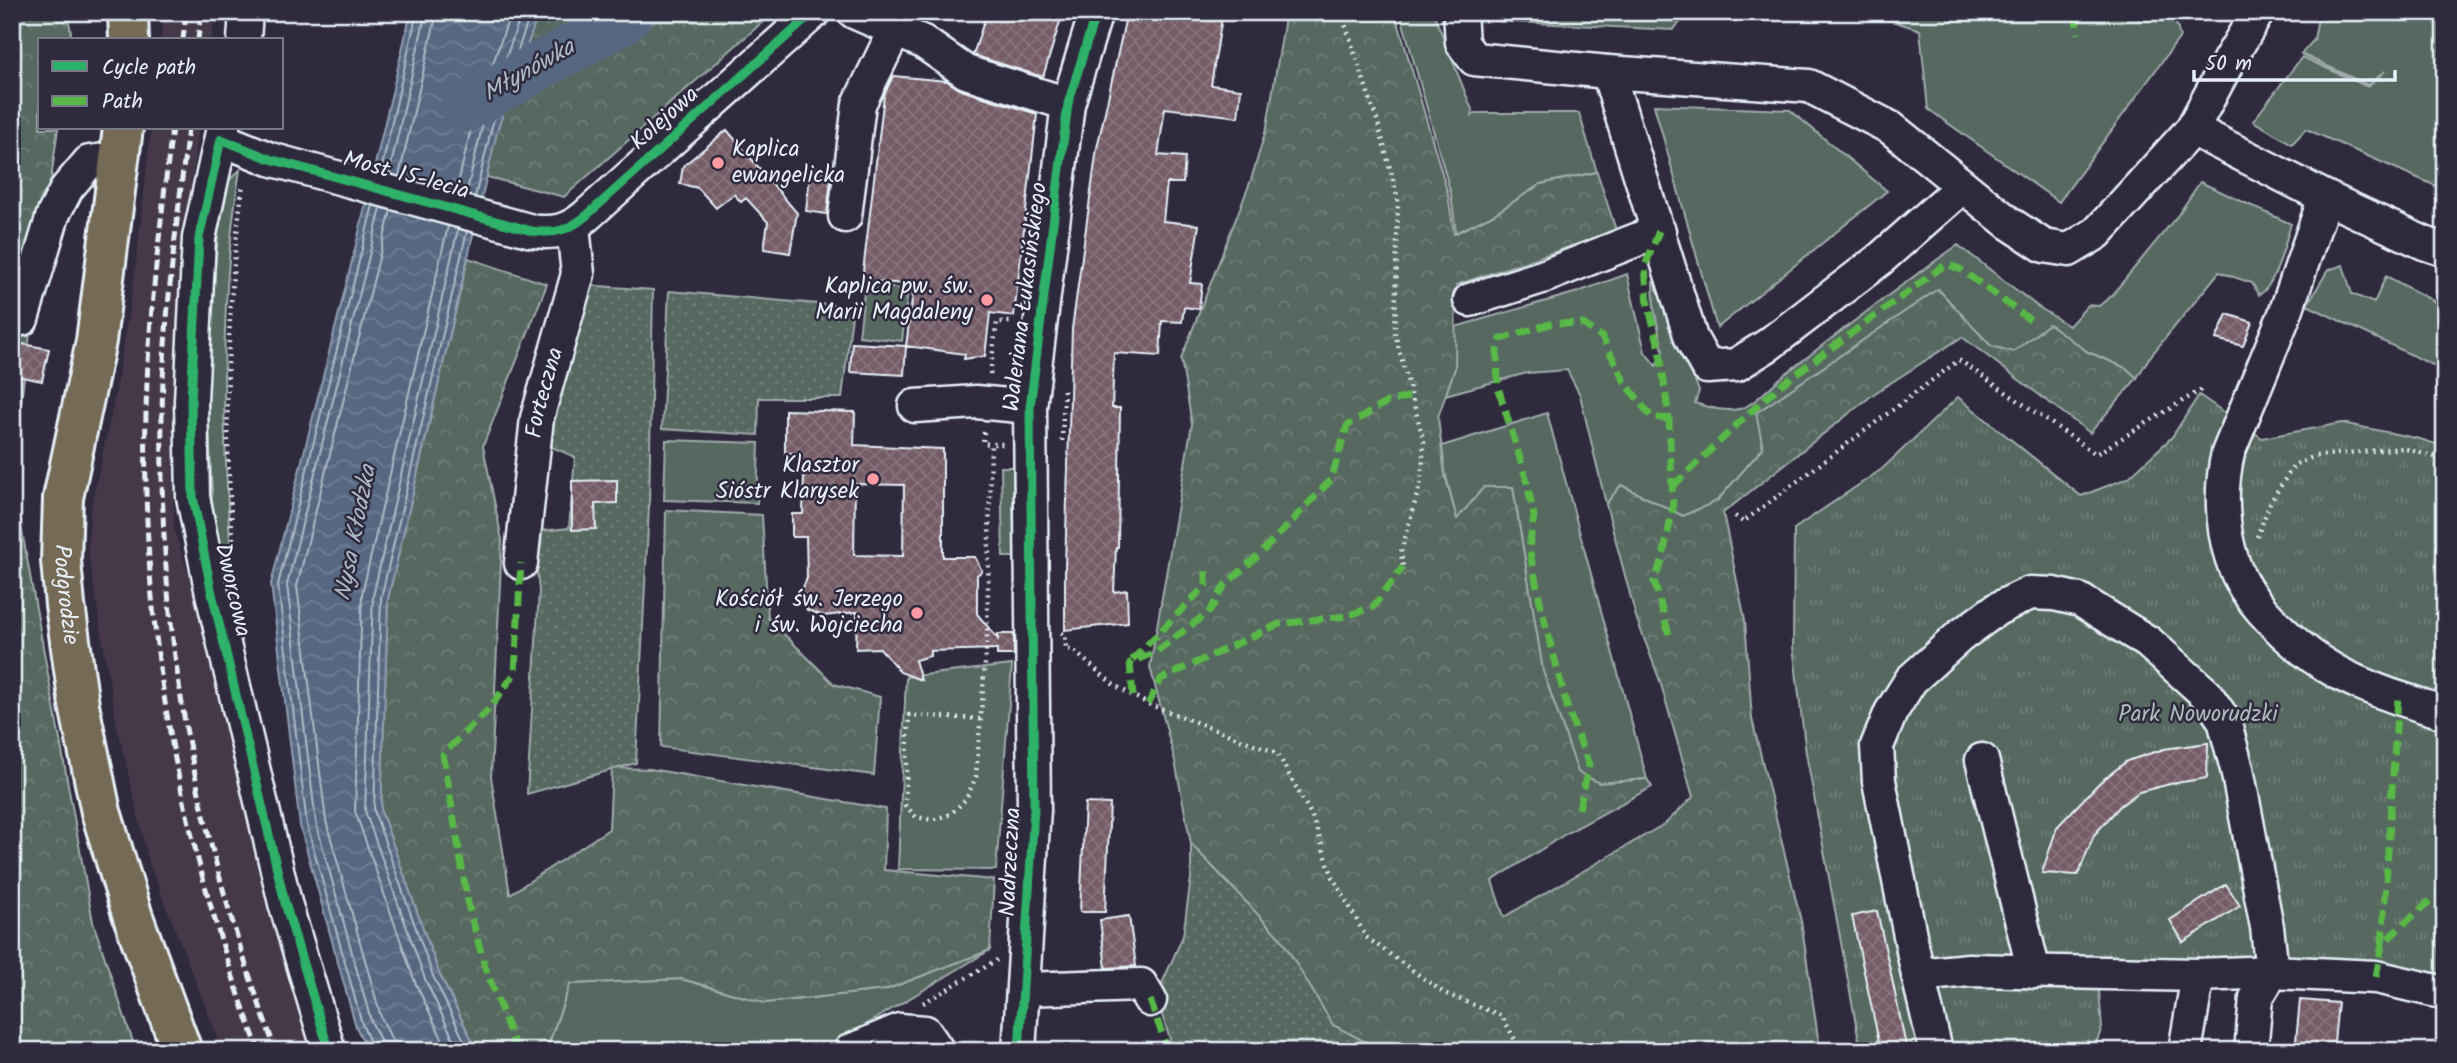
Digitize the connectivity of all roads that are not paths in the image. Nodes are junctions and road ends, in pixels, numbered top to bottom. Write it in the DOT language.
graph roads {
  1 [pos="128,12"];
  2 [pos="246,12"];
  3 [pos="814,12"];
  4 [pos="854,12"];
  5 [pos="1097,12"];
  6 [pos="1460,12"];
  7 [pos="2258,12"];
  8 [pos="895,30"];
  9 [pos="129,38"];
  10 [pos="244,38"];
  11 [pos="1608,72"];
  12 [pos="1068,104"];
  13 [pos="2192,129"];
  14 [pos="121,143"];
  15 [pos="240,144"];
  16 [pos="1962,186"];
  17 [pos="2325,197"];
  18 [pos="845,216"];
  19 [pos="573,226"];
  20 [pos="1658,231"];
  21 [pos="2445,250"];
  22 [pos="1470,300"];
  23 [pos="22,319"];
  24 [pos="915,406"];
  25 [pos="1030,407"];
  26 [pos="521,563"];
  27 [pos="1032,676"];
  28 [pos="2445,713"];
  29 [pos="1982,760"];
  30 [pos="2034,972"];
  31 [pos="2272,972"];
  32 [pos="1918,975"];
  33 [pos="2198,975"];
  34 [pos="1024,989"];
  35 [pos="2445,993"];
  36 [pos="1150,1000"];
  37 [pos="182,1051"];
  38 [pos="329,1051"];
  39 [pos="850,1051"];
  40 [pos="938,1051"];
  41 [pos="1019,1051"];
  42 [pos="1936,1051"];
  43 [pos="2185,1051"];
  44 [pos="2251,1051"];
  1 -- 9 [label="main road"];
  2 -- 10 [label="street"];
  3 -- 19 [label="street, Kolejowa"];
  4 -- 8 [label="street"];
  5 -- 12 [label="street, Waleriana Łukasińskiego"];
  6 -- 11 [label="street"];
  7 -- 13 [label="street"];
  8 -- 12 [label="street"];
  8 -- 18 [label="street"];
  11 -- 16 [label="street"];
  11 -- 20 [label="street"];
  12 -- 25 [label="street, Waleriana Łukasińskiego"];
  13 -- 16 [label="street"];
  13 -- 17 [label="street"];
  14 -- 23 [label="street"];
  14 -- 37 [label="main road, Podgrodzie"];
  15 -- 19 [label="street, Most 15-lecia"];
  15 -- 38 [label="street, Dworcowa"];
  16 -- 20 [label="street"];
  17 -- 21 [label="street"];
  17 -- 28 [label="street"];
  19 -- 26 [label="street, Forteczna"];
  20 -- 22 [label="street"];
  24 -- 25 [label="street"];
  25 -- 27 [label="street, Waleriana Łukasińskiego"];
  27 -- 34 [label="street, Nadrzeczna"];
  29 -- 30 [label="street"];
  30 -- 32 [label="street"];
  30 -- 33 [label="street"];
  31 -- 32 [label="street"];
  31 -- 33 [label="street"];
  31 -- 35 [label="street"];
  31 -- 44 [label="street"];
  32 -- 42 [label="street"];
  33 -- 43 [label="street"];
  34 -- 36 [label="street"];
  34 -- 41 [label="street, Nadrzeczna"];
  39 -- 40 [label="street"];
}
